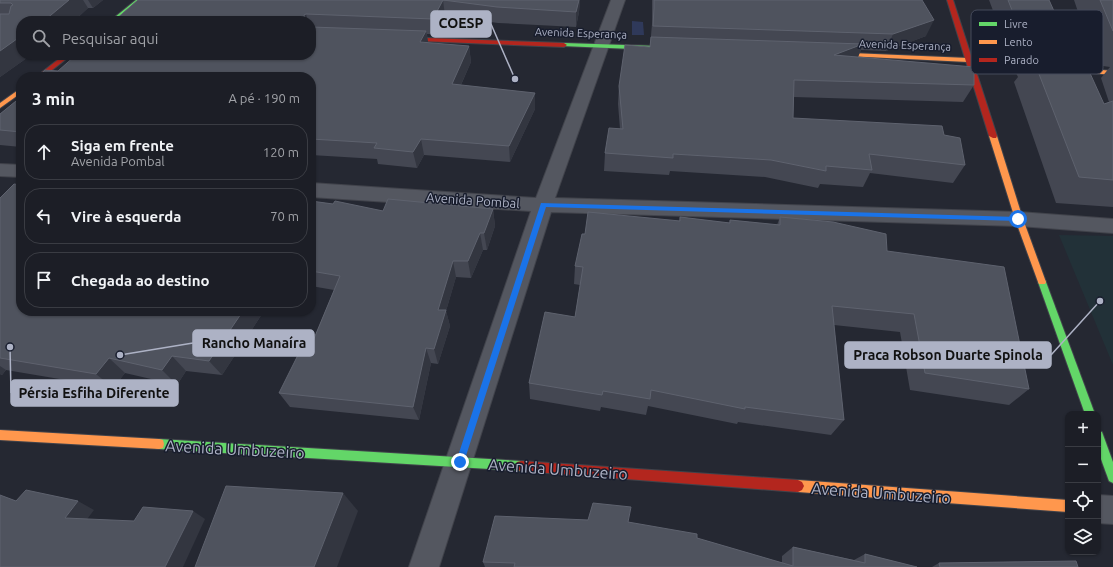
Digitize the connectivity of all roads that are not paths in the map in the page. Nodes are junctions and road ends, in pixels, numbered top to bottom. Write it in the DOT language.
graph roads {
  1 [pos="140,0"];
  2 [pos="618,0"];
  3 [pos="950,0"];
  4 [pos="119,16"];
  5 [pos="390,38"];
  6 [pos="602,45"];
  7 [pos="665,48"];
  8 [pos="817,54"];
  9 [pos="61,60"];
  10 [pos="968,60"];
  11 [pos="971,60"];
  12 [pos="971,70"];
  13 [pos="46,72"];
  14 [pos="1103,72"];
  15 [pos="1113,73"];
  16 [pos="972,74"];
  17 [pos="16,94"];
  18 [pos="0,106"];
  19 [pos="0,170"];
  20 [pos="16,171"];
  21 [pos="316,190"];
  22 [pos="543,205"];
  23 [pos="1018,219"];
  24 [pos="1113,226"];
  25 [pos="1089,411"];
  26 [pos="0,435"];
  27 [pos="1101,444"];
  28 [pos="460,462"];
  29 [pos="1113,477"];
  30 [pos="1065,506"];
  31 [pos="1101,509"];
  32 [pos="1113,510"];
  33 [pos="424,567"];
  1 -- 4 [label="main road"];
  2 -- 6 [label="street"];
  3 -- 10 [label="main road"];
  5 -- 6 [label="main road, Avenida Esperança"];
  6 -- 7 [label="main road, Avenida Esperança"];
  6 -- 22 [label="street"];
  8 -- 10 [label="main road, Avenida Esperança"];
  9 -- 13 [label="main road"];
  10 -- 11 [label="main road, Avenida Esperança"];
  10 -- 12 [label="main road"];
  14 -- 15 [label="main road, Avenida Esperança"];
  16 -- 23 [label="main road"];
  17 -- 18 [label="main road"];
  19 -- 20 [label="street"];
  21 -- 22 [label="street, Avenida Pombal"];
  22 -- 23 [label="street, Avenida Pombal"];
  22 -- 28 [label="street"];
  23 -- 24 [label="street, Avenida Pombal"];
  23 -- 25 [label="main road"];
  26 -- 28 [label="main road, Avenida Umbuzeiro"];
  27 -- 29 [label="main road"];
  28 -- 30 [label="main road, Avenida Umbuzeiro"];
  28 -- 33 [label="street"];
  31 -- 32 [label="street"];
}
